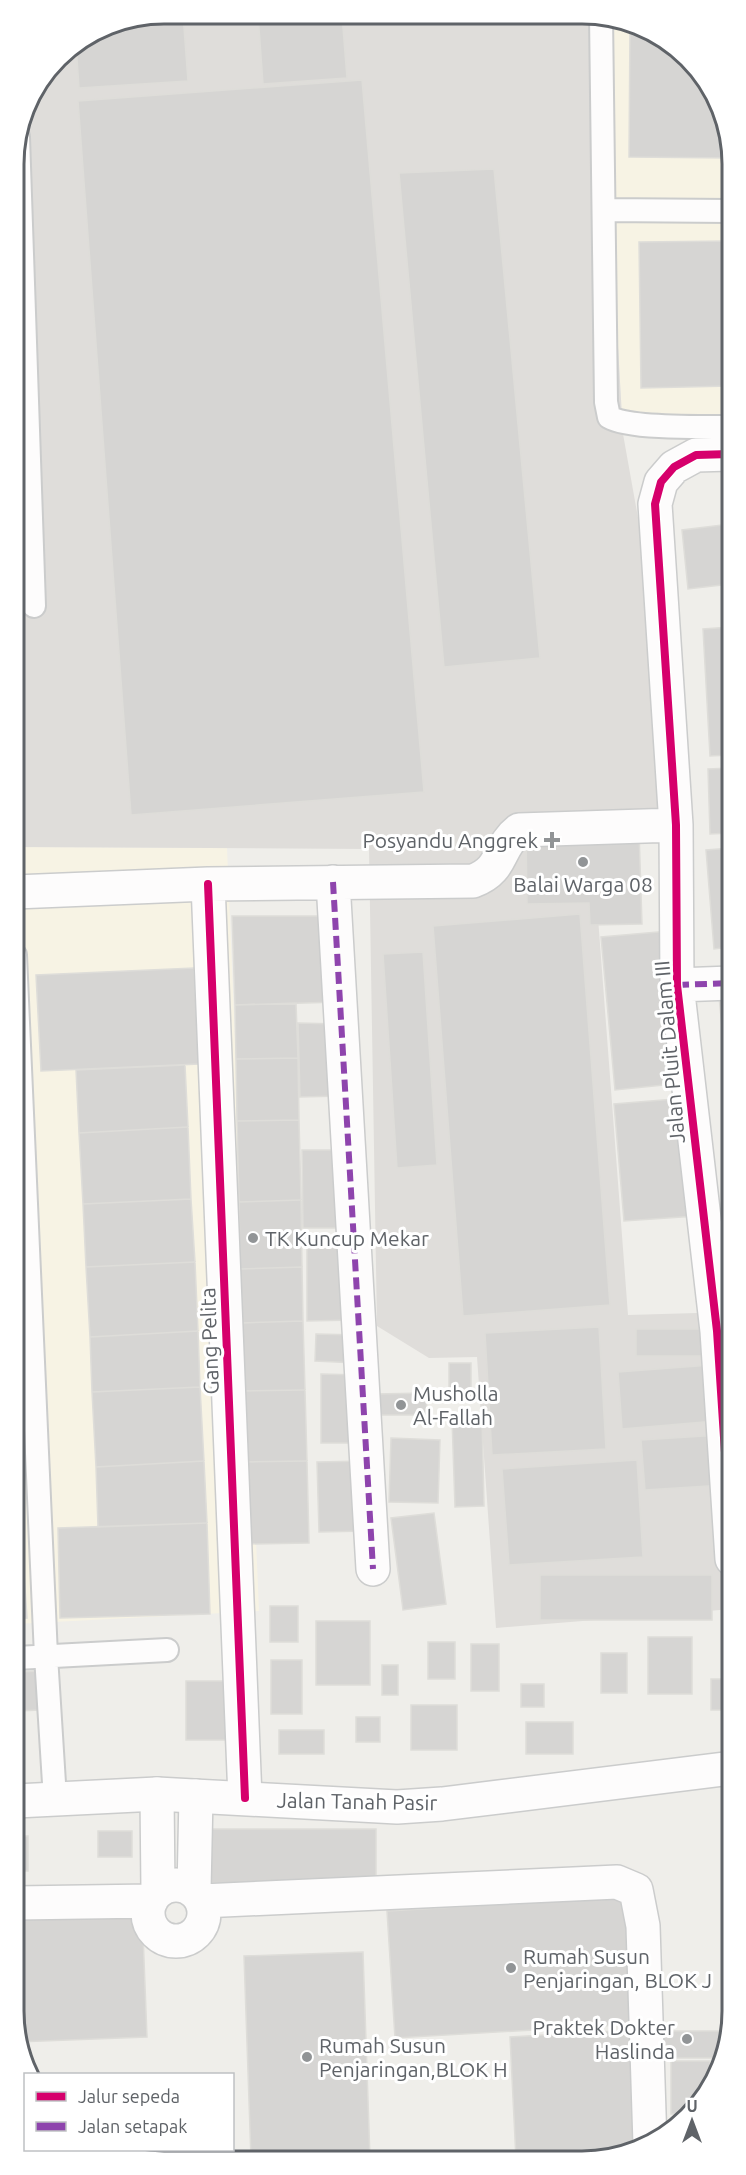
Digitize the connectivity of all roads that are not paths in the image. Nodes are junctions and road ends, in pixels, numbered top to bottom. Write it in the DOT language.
graph roads {
  1 [pos="601,26"];
  2 [pos="604,210"];
  3 [pos="722,211"];
  4 [pos="24,313"];
  5 [pos="722,428"];
  6 [pos="722,454"];
  7 [pos="34,606"];
  8 [pos="676,825"];
  9 [pos="333,882"];
  10 [pos="208,884"];
  11 [pos="24,892"];
  12 [pos="722,983"];
  13 [pos="677,985"];
  14 [pos="24,1159"];
  15 [pos="722,1316"];
  16 [pos="374,1569"];
  17 [pos="166,1650"];
  18 [pos="46,1656"];
  19 [pos="24,1657"];
  20 [pos="722,1769"];
  21 [pos="157,1794"];
  22 [pos="196,1796"];
  23 [pos="246,1798"];
  24 [pos="55,1799"];
  25 [pos="24,1801"];
  26 [pos="154,1896"];
  27 [pos="198,1896"];
  28 [pos="24,1903"];
  29 [pos="650,2133"];
  1 -- 2 [label="lane"];
  2 -- 3 [label="lane"];
  2 -- 5 [label="lane"];
  4 -- 7 [label="lane"];
  6 -- 8 [label="street, Jalan Pluit Dalam III"];
  8 -- 9 [label="street"];
  8 -- 13 [label="street, Jalan Pluit Dalam III"];
  9 -- 10 [label="street"];
  9 -- 16 [label="street"];
  10 -- 11 [label="street"];
  10 -- 23 [label="street, Gang Pelita"];
  12 -- 13 [label="street"];
  13 -- 15 [label="street, Jalan Pluit Dalam III"];
  14 -- 18 [label="lane"];
  17 -- 18 [label="lane"];
  18 -- 19 [label="lane"];
  18 -- 24 [label="lane"];
  20 -- 23 [label="street, Jalan Tanah Pasir"];
  21 -- 22 [label="street, Jalan Tanah Pasir"];
  21 -- 24 [label="street, Jalan Tanah Pasir"];
  21 -- 26 [label="street"];
  22 -- 23 [label="street, Jalan Tanah Pasir"];
  22 -- 27 [label="street"];
  24 -- 25 [label="street, Jalan Tanah Pasir"];
  26 -- 27 [label="street"];
  26 -- 27 [label="street"];
  26 -- 28 [label="street"];
  27 -- 29 [label="street"];
}
